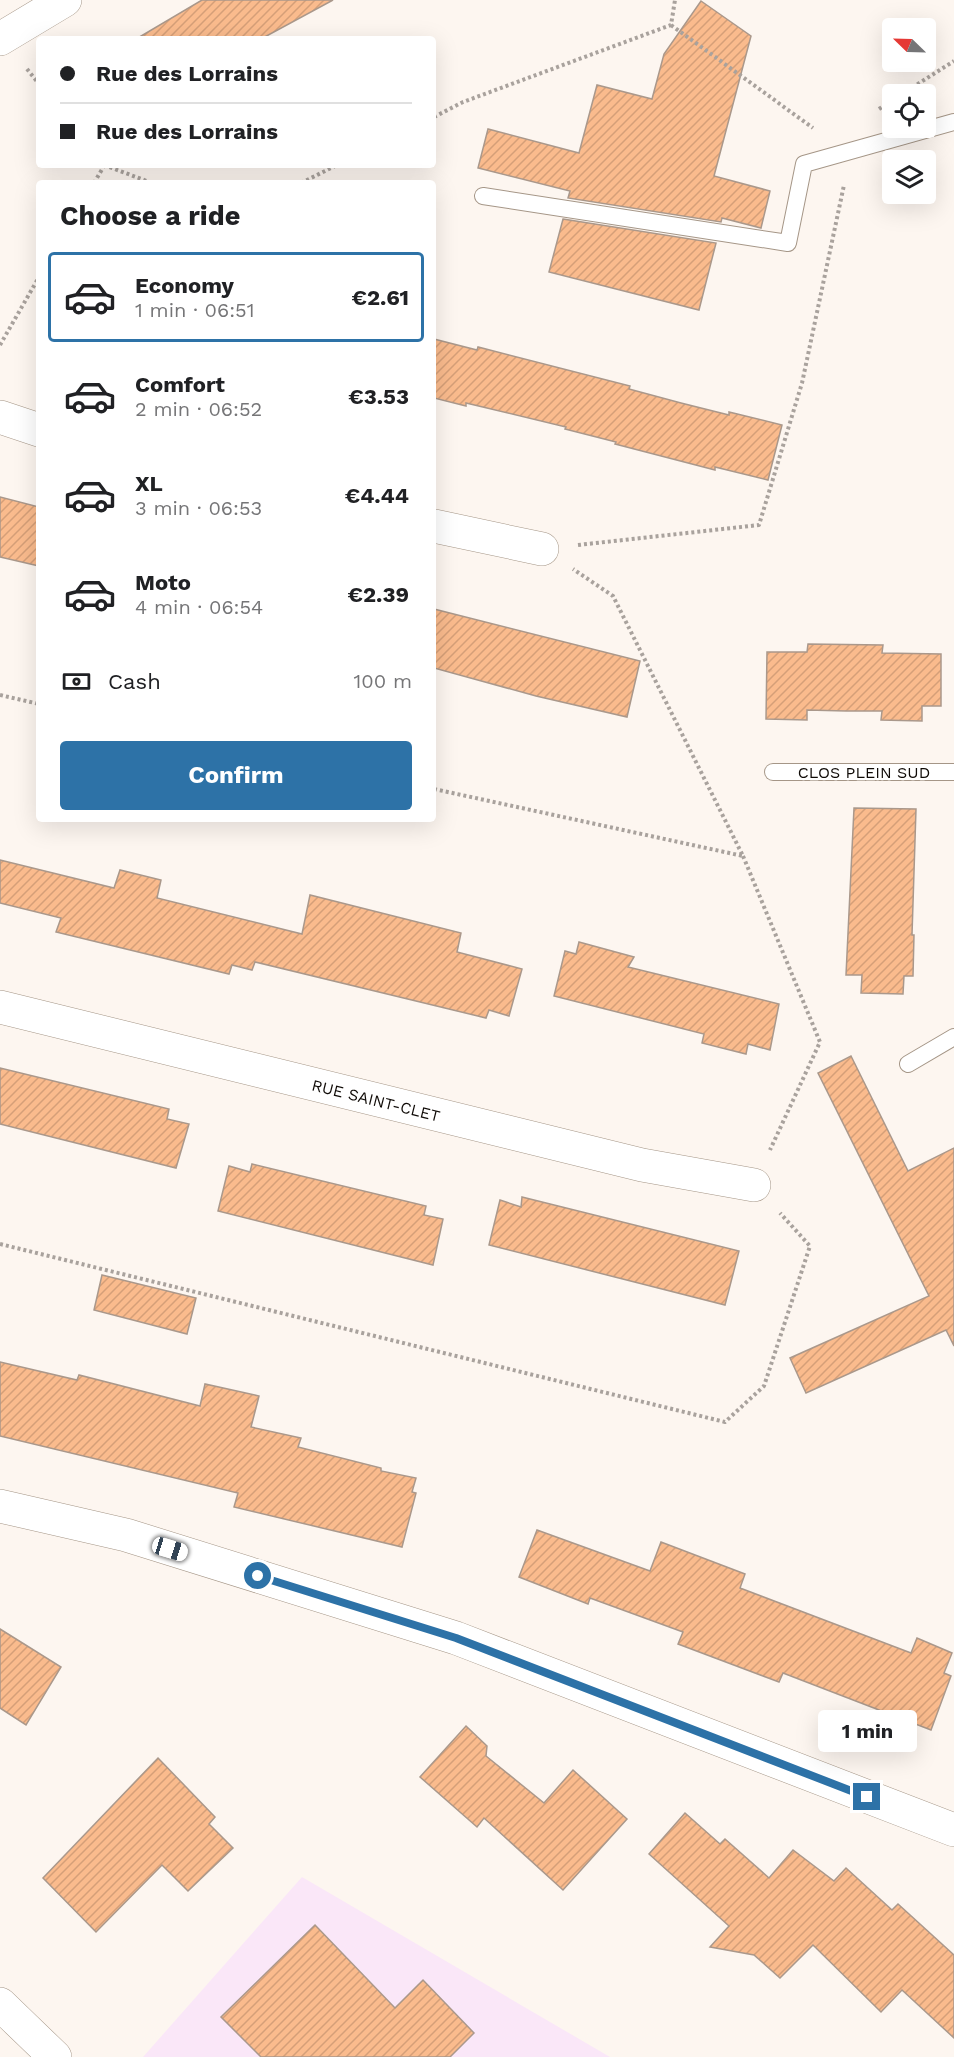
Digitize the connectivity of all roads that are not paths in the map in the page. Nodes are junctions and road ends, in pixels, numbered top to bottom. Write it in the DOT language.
graph roads {
  1 [pos="64,0"];
  2 [pos="0,39"];
  3 [pos="954,122"];
  4 [pos="483,196"];
  5 [pos="0,417"];
  6 [pos="36,429"];
  7 [pos="436,526"];
  8 [pos="542,549"];
  9 [pos="773,772"];
  10 [pos="954,772"];
  11 [pos="0,1007"];
  12 [pos="954,1037"];
  13 [pos="908,1064"];
  14 [pos="754,1185"];
  15 [pos="0,1506"];
  16 [pos="954,1830"];
  17 [pos="0,2004"];
  18 [pos="54,2057"];
  1 -- 2 [label="street"];
  3 -- 4 [label="lane"];
  5 -- 6 [label="street"];
  7 -- 8 [label="street"];
  9 -- 10 [label="lane, CLOS PLEIN SUD"];
  11 -- 14 [label="street, RUE SAINT-CLET"];
  12 -- 13 [label="lane"];
  15 -- 16 [label="street"];
  17 -- 18 [label="street"];
}
